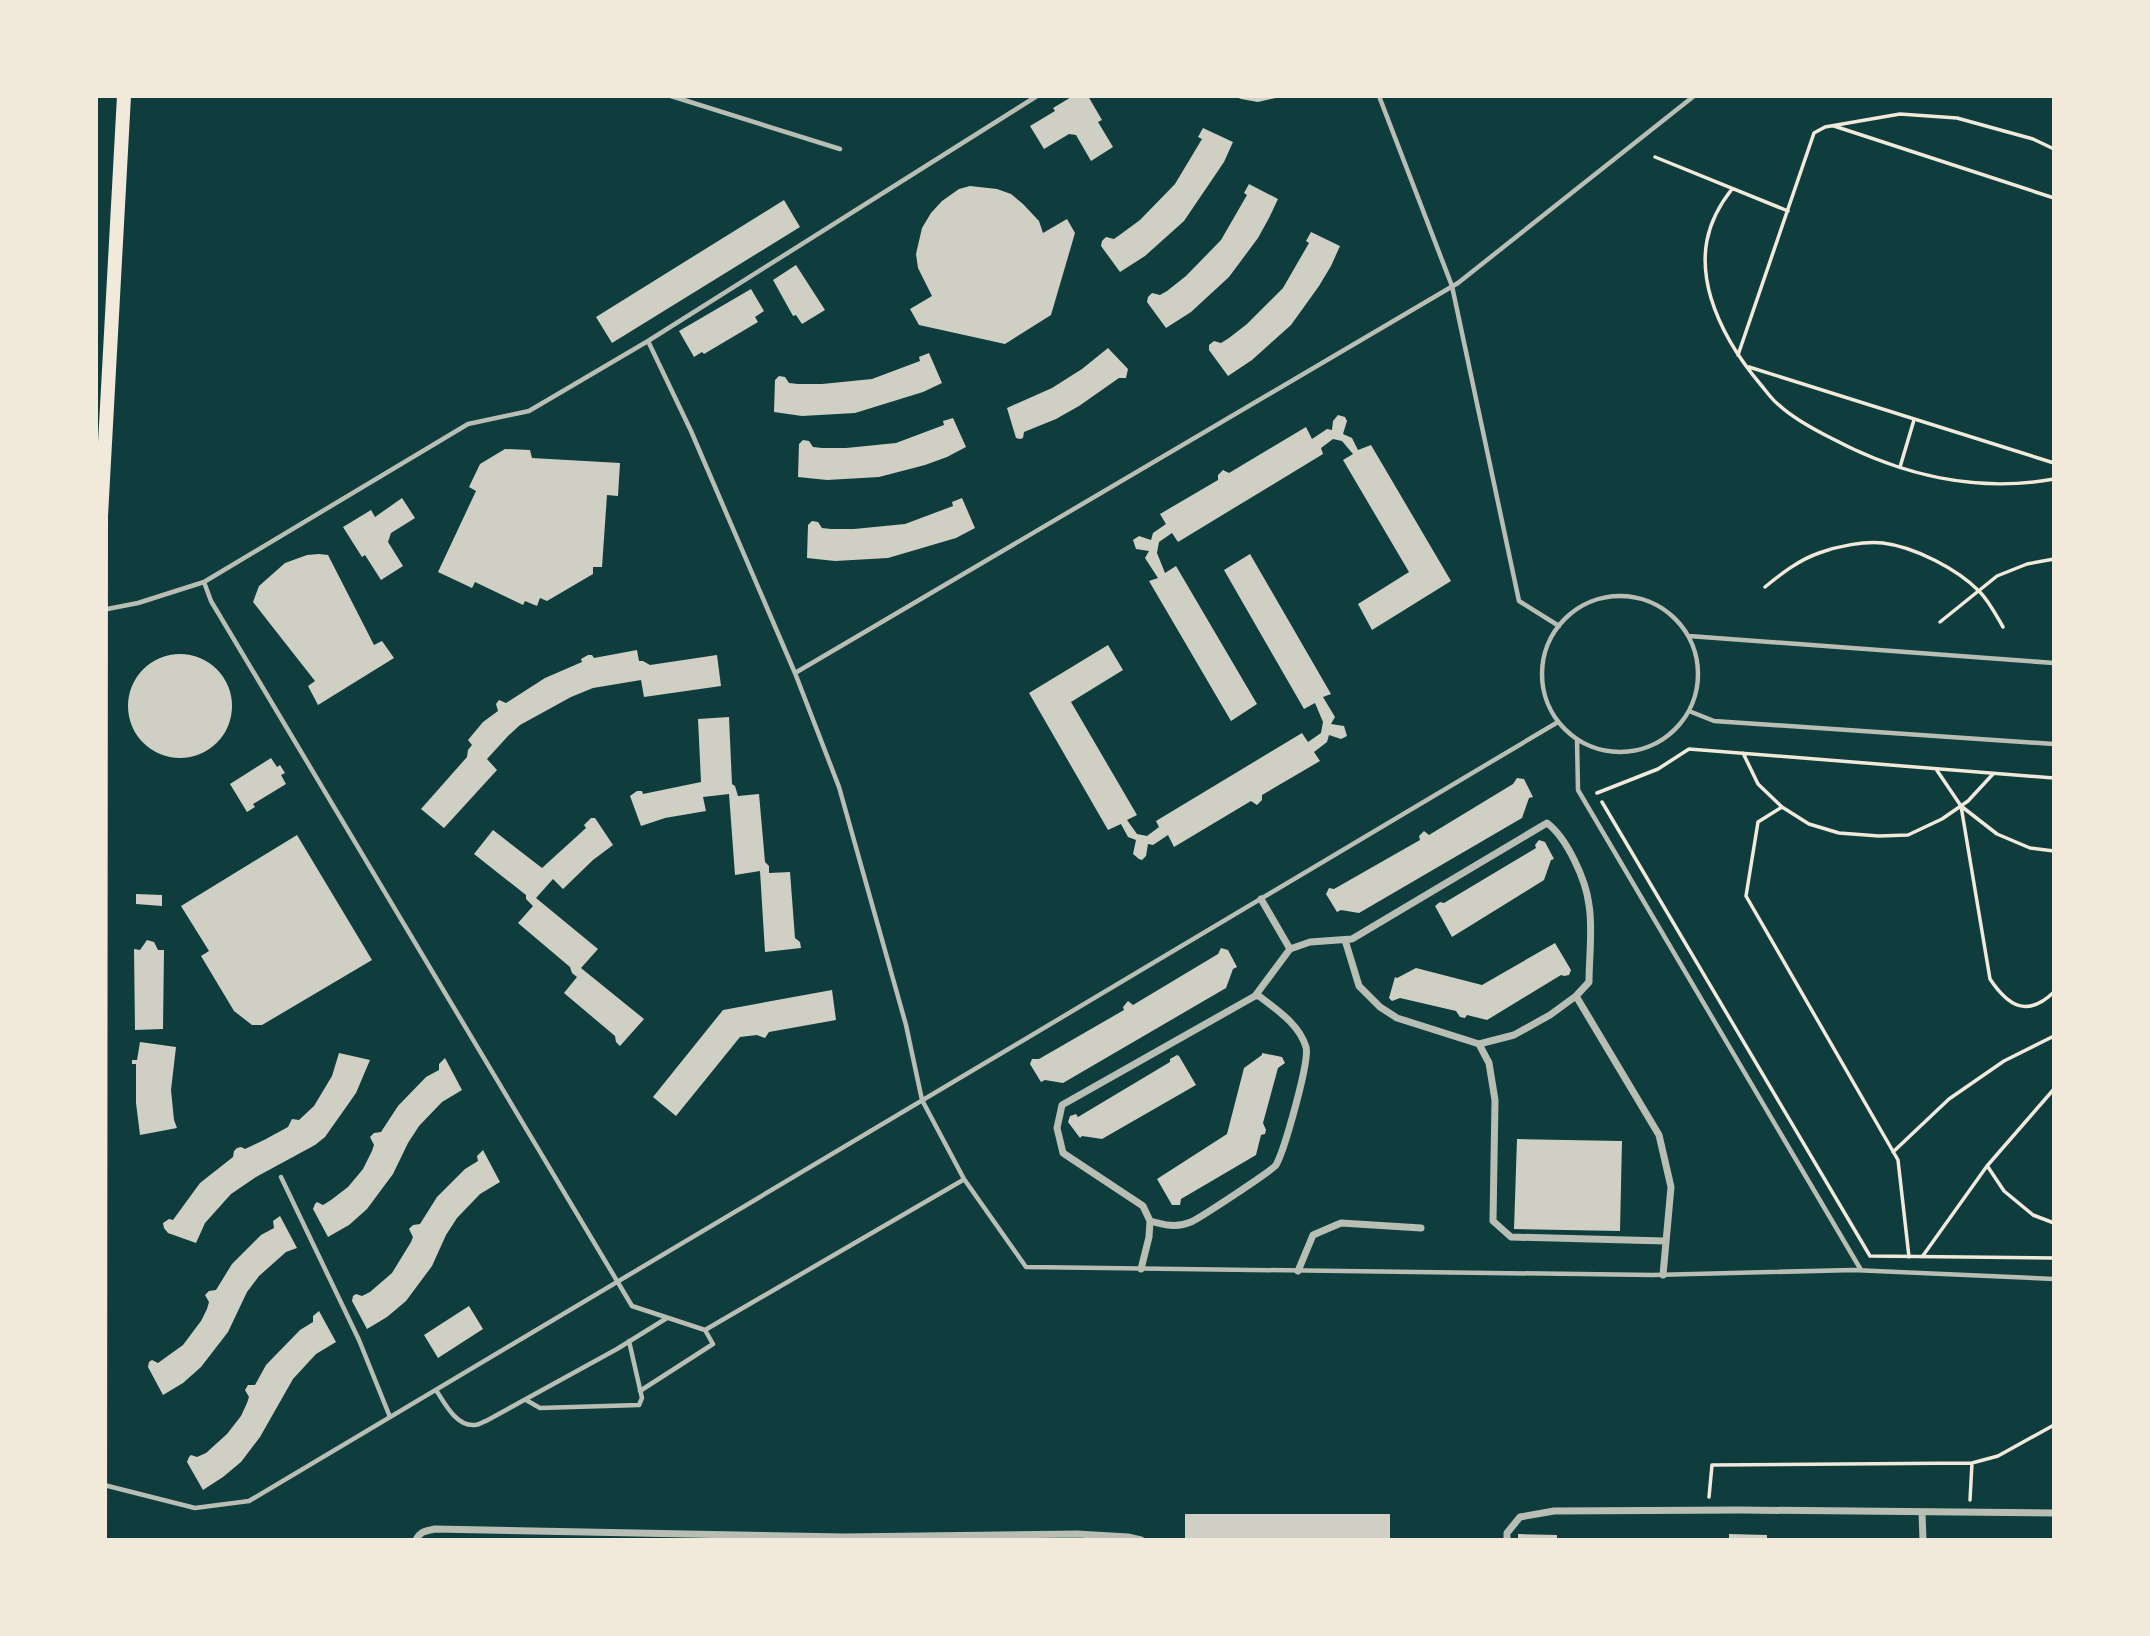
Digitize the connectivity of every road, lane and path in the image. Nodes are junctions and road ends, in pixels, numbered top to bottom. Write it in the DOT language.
graph roads {
  1 [pos="124,96"];
  2 [pos="671,96"];
  3 [pos="1037,96"];
  4 [pos="1379,96"];
  5 [pos="1694,96"];
  6 [pos="1832,126"];
  7 [pos="840,149"];
  8 [pos="2054,149"];
  9 [pos="1655,157"];
  10 [pos="1732,188"];
  11 [pos="2054,198"];
  12 [pos="1788,211"];
  13 [pos="1452,286"];
  14 [pos="648,341"];
  15 [pos="1738,355"];
  16 [pos="1746,366"];
  17 [pos="1914,420"];
  18 [pos="2054,463"];
  19 [pos="1899,467"];
  20 [pos="2054,479"];
  21 [pos="99,516"];
  22 [pos="2054,559"];
  23 [pos="204,582"];
  24 [pos="1765,587"];
  25 [pos="1979,591"];
  26 [pos="100,610"];
  27 [pos="1940,622"];
  28 [pos="1559,626"];
  29 [pos="2003,627"];
  30 [pos="1689,636"];
  31 [pos="2054,663"];
  32 [pos="795,673"];
  33 [pos="1689,711"];
  34 [pos="1558,722"];
  35 [pos="1577,739"];
  36 [pos="2054,744"];
  37 [pos="1743,753"];
  38 [pos="1936,769"];
  39 [pos="1993,773"];
  40 [pos="2054,778"];
  41 [pos="1961,806"];
  42 [pos="1782,807"];
  43 [pos="2054,851"];
  44 [pos="1261,899"];
  45 [pos="1345,940"];
  46 [pos="1290,949"];
  47 [pos="2054,992"];
  48 [pos="1255,996"];
  49 [pos="1576,996"];
  50 [pos="98,1027"];
  51 [pos="2054,1036"];
  52 [pos="1479,1045"];
  53 [pos="2054,1089"];
  54 [pos="922,1100"];
  55 [pos="1893,1152"];
  56 [pos="1987,1166"];
  57 [pos="281,1177"];
  58 [pos="964,1179"];
  59 [pos="1150,1221"];
  60 [pos="2054,1223"];
  61 [pos="1421,1228"];
  62 [pos="1665,1241"];
  63 [pos="1909,1257"];
  64 [pos="1922,1257"];
  65 [pos="2054,1258"];
  66 [pos="1141,1269"];
  67 [pos="1298,1271"];
  68 [pos="1861,1271"];
  69 [pos="1662,1275"];
  70 [pos="2054,1279"];
  71 [pos="618,1281"];
  72 [pos="667,1318"];
  73 [pos="705,1330"];
  74 [pos="629,1341"];
  75 [pos="436,1390"];
  76 [pos="640,1391"];
  77 [pos="525,1399"];
  78 [pos="390,1417"];
  79 [pos="2054,1425"];
  80 [pos="1972,1463"];
  81 [pos="100,1485"];
  82 [pos="1707,1511"];
  83 [pos="1922,1513"];
  84 [pos="1969,1513"];
  85 [pos="2054,1513"];
  86 [pos="100,1540"];
  87 [pos="416,1540"];
  88 [pos="1141,1540"];
  89 [pos="1507,1540"];
  90 [pos="1923,1540"];
  1 -- 21 [label="main road"];
  2 -- 7 [label="lane"];
  3 -- 14 [label="lane"];
  4 -- 13 [label="lane"];
  5 -- 13 [label="lane"];
  6 -- 8 [label="path"];
  6 -- 11 [label="path"];
  6 -- 12 [label="path"];
  9 -- 10 [label="path"];
  10 -- 12 [label="path"];
  10 -- 15 [label="path"];
  12 -- 15 [label="path"];
  13 -- 28 [label="lane"];
  13 -- 32 [label="lane"];
  14 -- 23 [label="lane"];
  14 -- 32 [label="lane"];
  15 -- 16 [label="path"];
  16 -- 17 [label="path"];
  16 -- 19 [label="path"];
  17 -- 18 [label="path"];
  17 -- 19 [label="path"];
  19 -- 20 [label="path"];
  21 -- 26 [label="main road"];
  22 -- 25 [label="path"];
  23 -- 26 [label="lane"];
  23 -- 71 [label="lane"];
  24 -- 25 [label="path"];
  25 -- 27 [label="path"];
  25 -- 29 [label="path"];
  26 -- 50 [label="main road"];
  28 -- 30 [label="lane"];
  28 -- 34 [label="lane"];
  30 -- 31 [label="lane"];
  30 -- 33 [label="lane"];
  32 -- 54 [label="lane"];
  33 -- 35 [label="lane"];
  33 -- 36 [label="lane"];
  34 -- 35 [label="lane"];
  34 -- 44 [label="lane"];
  35 -- 68 [label="lane"];
  37 -- 38 [label="path"];
  37 -- 42 [label="path"];
  37 -- 63 [label="path"];
  38 -- 39 [label="path"];
  38 -- 41 [label="path"];
  39 -- 40 [label="path"];
  39 -- 41 [label="path"];
  41 -- 42 [label="path"];
  41 -- 43 [label="path"];
  41 -- 47 [label="path"];
  42 -- 55 [label="path"];
  44 -- 46 [label="street"];
  44 -- 54 [label="lane"];
  45 -- 46 [label="street"];
  45 -- 49 [label="street"];
  45 -- 52 [label="street"];
  46 -- 48 [label="street"];
  48 -- 59 [label="street"];
  48 -- 59 [label="street"];
  49 -- 52 [label="street"];
  49 -- 62 [label="street"];
  50 -- 81 [label="main road"];
  51 -- 55 [label="path"];
  52 -- 62 [label="street"];
  53 -- 56 [label="path"];
  54 -- 58 [label="lane"];
  54 -- 71 [label="lane"];
  55 -- 63 [label="path"];
  56 -- 60 [label="path"];
  56 -- 64 [label="path"];
  57 -- 78 [label="lane"];
  58 -- 66 [label="lane"];
  58 -- 73 [label="lane"];
  59 -- 66 [label="street"];
  61 -- 67 [label="street"];
  62 -- 69 [label="street"];
  63 -- 64 [label="path"];
  64 -- 65 [label="path"];
  66 -- 67 [label="lane"];
  67 -- 69 [label="lane"];
  68 -- 69 [label="lane"];
  68 -- 70 [label="lane"];
  71 -- 72 [label="lane"];
  71 -- 75 [label="lane"];
  72 -- 73 [label="lane"];
  72 -- 74 [label="lane"];
  73 -- 76 [label="lane"];
  74 -- 76 [label="lane"];
  74 -- 77 [label="lane"];
  75 -- 77 [label="lane"];
  75 -- 78 [label="lane"];
  76 -- 77 [label="lane"];
  78 -- 81 [label="lane"];
  79 -- 80 [label="path"];
  80 -- 82 [label="path"];
  80 -- 84 [label="path"];
  81 -- 86 [label="main road"];
  82 -- 83 [label="street"];
  82 -- 89 [label="street"];
  83 -- 84 [label="street"];
  83 -- 90 [label="street"];
  84 -- 85 [label="street"];
  87 -- 88 [label="street"];
}
